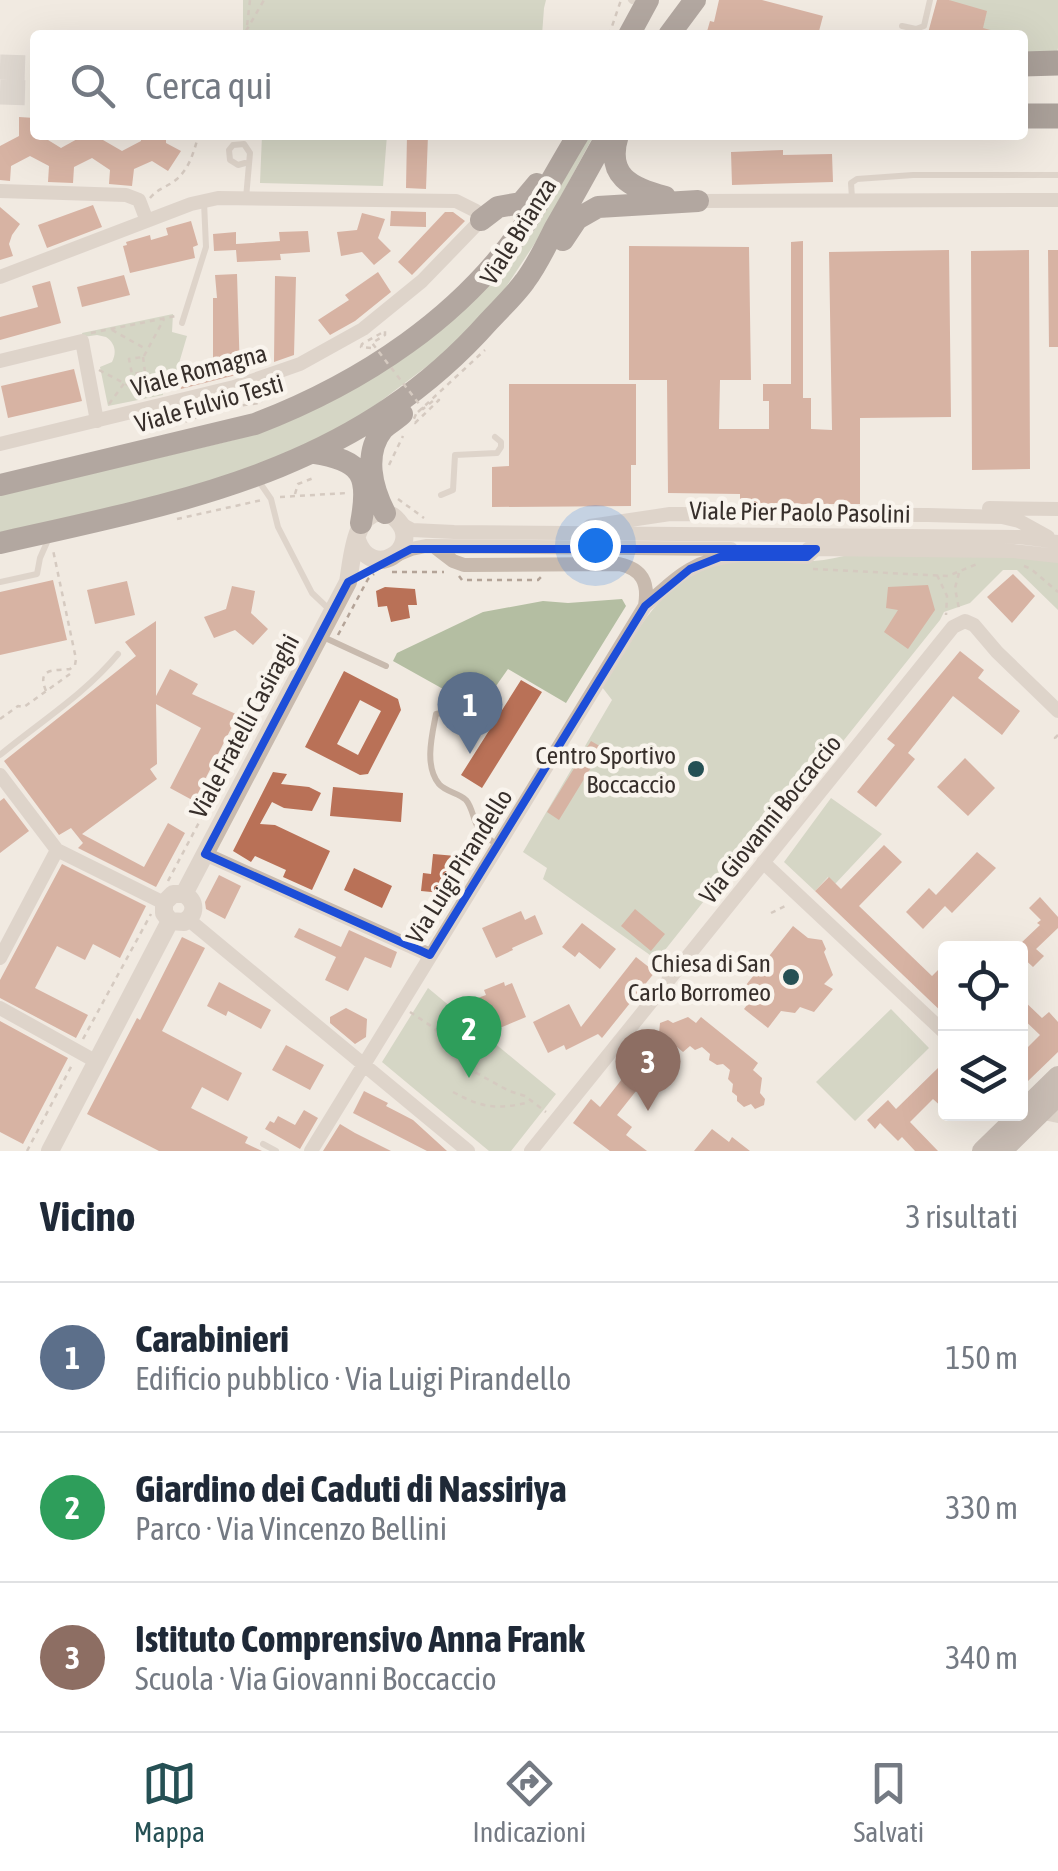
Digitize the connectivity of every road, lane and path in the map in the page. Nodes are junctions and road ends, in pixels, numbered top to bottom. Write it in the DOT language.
graph roads {
  1 [pos="250,0"];
  2 [pos="264,0"];
  3 [pos="621,0"];
  4 [pos="648,0"];
  5 [pos="678,0"];
  6 [pos="695,0"];
  7 [pos="930,0"];
  8 [pos="628,14"];
  9 [pos="902,26"];
  10 [pos="246,30"];
  11 [pos="248,30"];
  12 [pos="663,30"];
  13 [pos="673,30"];
  14 [pos="1028,64"];
  15 [pos="1058,64"];
  16 [pos="1028,78"];
  17 [pos="1058,78"];
  18 [pos="1028,99"];
  19 [pos="1058,99"];
  20 [pos="1028,116"];
  21 [pos="1058,116"];
  22 [pos="197,140"];
  23 [pos="572,140"];
  24 [pos="574,140"];
  25 [pos="604,140"];
  26 [pos="617,140"];
  27 [pos="245,163"];
  28 [pos="1058,174"];
  29 [pos="0,190"];
  30 [pos="246,198"];
  31 [pos="149,200"];
  32 [pos="1058,200"];
  33 [pos="204,201"];
  34 [pos="852,201"];
  35 [pos="698,202"];
  36 [pos="480,220"];
  37 [pos="147,221"];
  38 [pos="0,277"];
  39 [pos="524,282"];
  40 [pos="463,296"];
  41 [pos="165,318"];
  42 [pos="184,318"];
  43 [pos="111,329"];
  44 [pos="66,345"];
  45 [pos="370,348"];
  46 [pos="147,350"];
  47 [pos="143,357"];
  48 [pos="0,361"];
  49 [pos="88,371"];
  50 [pos="132,374"];
  51 [pos="125,383"];
  52 [pos="420,388"];
  53 [pos="277,389"];
  54 [pos="260,403"];
  55 [pos="162,404"];
  56 [pos="416,414"];
  57 [pos="96,416"];
  58 [pos="495,437"];
  59 [pos="0,444"];
  60 [pos="314,453"];
  61 [pos="0,474"];
  62 [pos="316,477"];
  63 [pos="29,478"];
  64 [pos="256,478"];
  65 [pos="0,485"];
  66 [pos="441,495"];
  67 [pos="294,496"];
  68 [pos="1058,510"];
  69 [pos="392,511"];
  70 [pos="928,515"];
  71 [pos="423,516"];
  72 [pos="359,532"];
  73 [pos="541,533"];
  74 [pos="52,539"];
  75 [pos="1058,542"];
  76 [pos="0,543"];
  77 [pos="435,547"];
  78 [pos="816,550"];
  79 [pos="1058,556"];
  80 [pos="387,558"];
  81 [pos="1018,564"];
  82 [pos="959,572"];
  83 [pos="937,575"];
  84 [pos="0,582"];
  85 [pos="348,582"];
  86 [pos="944,586"];
  87 [pos="955,586"];
  88 [pos="1058,592"];
  89 [pos="956,596"];
  90 [pos="947,598"];
  91 [pos="645,606"];
  92 [pos="960,610"];
  93 [pos="332,612"];
  94 [pos="946,615"];
  95 [pos="320,635"];
  96 [pos="118,654"];
  97 [pos="386,666"];
  98 [pos="70,674"];
  99 [pos="46,691"];
  100 [pos="1058,711"];
  101 [pos="472,714"];
  102 [pos="0,719"];
  103 [pos="1058,735"];
  104 [pos="1058,742"];
  105 [pos="0,755"];
  106 [pos="2,781"];
  107 [pos="498,846"];
  108 [pos="57,850"];
  109 [pos="205,854"];
  110 [pos="764,862"];
  111 [pos="184,894"];
  112 [pos="784,906"];
  113 [pos="770,913"];
  114 [pos="174,915"];
  115 [pos="430,955"];
  116 [pos="0,958"];
  117 [pos="400,1006"];
  118 [pos="0,1008"];
  119 [pos="943,1031"];
  120 [pos="97,1062"];
  121 [pos="365,1064"];
  122 [pos="1058,1076"];
  123 [pos="453,1092"];
  124 [pos="1058,1096"];
  125 [pos="531,1102"];
  126 [pos="1031,1111"];
  127 [pos="556,1119"];
  128 [pos="263,1144"];
  129 [pos="50,1151"];
  130 [pos="276,1151"];
  131 [pos="311,1151"];
  132 [pos="468,1151"];
  133 [pos="531,1151"];
  134 [pos="982,1151"];
  135 [pos="1002,1151"];
  1 -- 10 [label="path"];
  2 -- 11 [label="path"];
  3 -- 8 [label="path"];
  4 -- 8 [label="highway"];
  5 -- 12 [label="highway"];
  6 -- 13 [label="highway"];
  7 -- 9 [label="lane"];
  14 -- 15 [label="highway"];
  16 -- 17 [label="highway"];
  18 -- 19 [label="highway"];
  20 -- 21 [label="highway"];
  22 -- 31 [label="path"];
  23 -- 36 [label="highway"];
  24 -- 40 [label="highway, Viale Brianza"];
  25 -- 39 [label="highway, Viale Brianza"];
  26 -- 35 [label="highway"];
  27 -- 30 [label="lane"];
  28 -- 34 [label="lane"];
  29 -- 37 [label="street"];
  30 -- 33 [label="street"];
  30 -- 36 [label="street"];
  32 -- 34 [label="street"];
  33 -- 37 [label="street"];
  33 -- 42 [label="lane"];
  34 -- 35 [label="street"];
  35 -- 39 [label="highway"];
  36 -- 55 [label="street, Viale Romagna"];
  37 -- 38 [label="street"];
  39 -- 52 [label="highway, Viale Brianza"];
  40 -- 63 [label="highway, Viale Fulvio Testi"];
  41 -- 42 [label="path"];
  41 -- 43 [label="path"];
  41 -- 46 [label="path"];
  43 -- 44 [label="path"];
  43 -- 46 [label="path"];
  44 -- 48 [label="street"];
  44 -- 49 [label="street"];
  45 -- 56 [label="path, bridge"];
  46 -- 47 [label="path"];
  47 -- 50 [label="path"];
  47 -- 50 [label="path"];
  49 -- 51 [label="path"];
  49 -- 57 [label="street"];
  50 -- 51 [label="path"];
  51 -- 55 [label="path"];
  51 -- 57 [label="path"];
  52 -- 60 [label="highway"];
  52 -- 69 [label="highway"];
  53 -- 54 [label="path"];
  55 -- 57 [label="street, Viale Romagna"];
  57 -- 59 [label="street, Viale Romagna"];
  58 -- 66 [label="lane"];
  60 -- 64 [label="highway"];
  60 -- 72 [label="highway"];
  61 -- 63 [label="highway"];
  62 -- 67 [label="path"];
  63 -- 65 [label="highway, Viale Fulvio Testi"];
  64 -- 74 [label="highway"];
  64 -- 93 [label="lane"];
  68 -- 70 [label="street, Viale Pier Paolo Pasolini"];
  69 -- 71 [label="path"];
  69 -- 72 [label="street"];
  69 -- 73 [label="street, Viale Pier Paolo Pasolini"];
  69 -- 80 [label="street"];
  70 -- 73 [label="street, Viale Pier Paolo Pasolini"];
  70 -- 75 [label="street, Viale Pier Paolo Pasolini"];
  72 -- 80 [label="street"];
  72 -- 85 [label="street, Viale Fratelli Casiraghi"];
  73 -- 75 [label="street, Viale Pier Paolo Pasolini"];
  74 -- 76 [label="highway"];
  74 -- 84 [label="lane"];
  74 -- 99 [label="path"];
  77 -- 78 [label="street, Viale Pier Paolo Pasolini"];
  77 -- 80 [label="street, Viale Pier Paolo Pasolini"];
  77 -- 91 [label="street"];
  78 -- 79 [label="street, Viale Pier Paolo Pasolini"];
  78 -- 91 [label="street, Viale Pier Paolo Pasolini"];
  80 -- 85 [label="street, Viale Fratelli Casiraghi"];
  81 -- 88 [label="path"];
  82 -- 87 [label="path"];
  83 -- 86 [label="path"];
  85 -- 93 [label="street, Viale Fratelli Casiraghi"];
  86 -- 87 [label="path"];
  86 -- 90 [label="path"];
  87 -- 89 [label="path"];
  89 -- 90 [label="path"];
  89 -- 92 [label="path"];
  90 -- 94 [label="path"];
  91 -- 107 [label="street, Via Luigi Pirandello"];
  93 -- 95 [label="street, Viale Fratelli Casiraghi"];
  95 -- 97 [label="lane"];
  95 -- 109 [label="street, Viale Fratelli Casiraghi"];
  96 -- 105 [label="lane"];
  98 -- 99 [label="path"];
  99 -- 102 [label="path"];
  100 -- 110 [label="street, Via Giovanni Boccaccio"];
  101 -- 107 [label="lane"];
  103 -- 104 [label="path"];
  106 -- 108 [label="street"];
  107 -- 115 [label="street, Via Luigi Pirandello"];
  108 -- 114 [label="street"];
  108 -- 116 [label="street"];
  109 -- 111 [label="street, Viale Fratelli Casiraghi"];
  109 -- 115 [label="street"];
  110 -- 119 [label="street"];
  110 -- 133 [label="street, Via Giovanni Boccaccio"];
  111 -- 114 [label="street"];
  111 -- 114 [label="street"];
  112 -- 113 [label="path"];
  114 -- 120 [label="street"];
  114 -- 121 [label="street"];
  115 -- 117 [label="street, Via Luigi Pirandello"];
  117 -- 121 [label="street, Via Luigi Pirandello"];
  117 -- 125 [label="path"];
  118 -- 120 [label="street"];
  120 -- 129 [label="street"];
  121 -- 131 [label="street, Via Luigi Pirandello"];
  121 -- 132 [label="street"];
  122 -- 126 [label="main road"];
  123 -- 125 [label="path"];
  124 -- 126 [label="main road"];
  125 -- 127 [label="path"];
  126 -- 134 [label="main road"];
  126 -- 135 [label="main road"];
  128 -- 130 [label="lane"];
}
